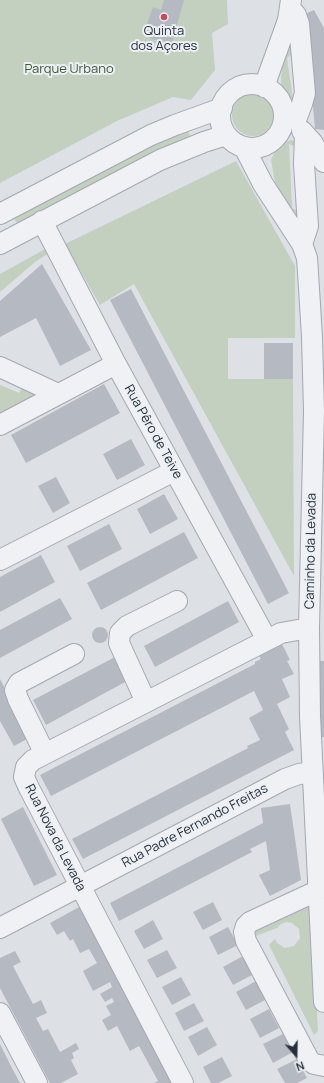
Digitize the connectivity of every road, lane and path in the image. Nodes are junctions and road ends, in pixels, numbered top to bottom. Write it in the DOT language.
graph roads {
  1 [pos="290,4"];
  2 [pos="264,87"];
  3 [pos="222,108"];
  4 [pos="294,128"];
  5 [pos="226,134"];
  6 [pos="268,144"];
  7 [pos="244,147"];
  8 [pos="324,162"];
  9 [pos="274,201"];
  10 [pos="0,214"];
  11 [pos="42,221"];
  12 [pos="0,244"];
  13 [pos="302,244"];
  14 [pos="116,364"];
  15 [pos="0,367"];
  16 [pos="58,394"];
  17 [pos="0,424"];
  18 [pos="319,454"];
  19 [pos="174,471"];
  20 [pos="0,560"];
  21 [pos="177,601"];
  22 [pos="309,628"];
  23 [pos="267,640"];
  24 [pos="74,654"];
  25 [pos="146,702"];
  26 [pos="45,754"];
  27 [pos="312,772"];
  28 [pos="80,886"];
  29 [pos="318,890"];
  30 [pos="0,928"];
  31 [pos="324,1002"];
  32 [pos="0,1013"];
  33 [pos="324,1066"];
  34 [pos="38,1083"];
  35 [pos="183,1083"];
  1 -- 2 [label="street"];
  1 -- 4 [label="street"];
  2 -- 3 [label="street"];
  2 -- 4 [label="street"];
  3 -- 5 [label="street"];
  3 -- 10 [label="street"];
  4 -- 6 [label="street"];
  4 -- 8 [label="street"];
  4 -- 13 [label="street"];
  5 -- 7 [label="street"];
  5 -- 11 [label="street"];
  6 -- 7 [label="street"];
  6 -- 9 [label="street, Caminho da Levada"];
  7 -- 9 [label="street, Caminho da Levada"];
  9 -- 13 [label="street, Caminho da Levada"];
  11 -- 12 [label="street"];
  11 -- 14 [label="street, Rua Pêro de Teive"];
  13 -- 18 [label="street, Caminho da Levada"];
  14 -- 16 [label="street"];
  14 -- 19 [label="street, Rua Pêro de Teive"];
  15 -- 16 [label="street"];
  16 -- 17 [label="street"];
  18 -- 22 [label="street, Caminho da Levada"];
  19 -- 20 [label="street"];
  19 -- 23 [label="street, Rua Pêro de Teive"];
  21 -- 25 [label="street"];
  22 -- 23 [label="street, Rua Nova da Levada"];
  22 -- 27 [label="street, Caminho da Levada"];
  23 -- 25 [label="street, Rua Nova da Levada"];
  24 -- 26 [label="street"];
  25 -- 26 [label="street, Rua Nova da Levada"];
  26 -- 28 [label="street, Rua Nova da Levada"];
  27 -- 28 [label="street, Rua Padre Fernando Freitas"];
  27 -- 29 [label="street, Caminho da Levada"];
  28 -- 30 [label="street, Rua Padre Fernando Freitas"];
  28 -- 35 [label="street, Rua Nova da Levada"];
  29 -- 31 [label="street, Caminho da Levada"];
  29 -- 33 [label="street"];
  32 -- 34 [label="street"];
}
